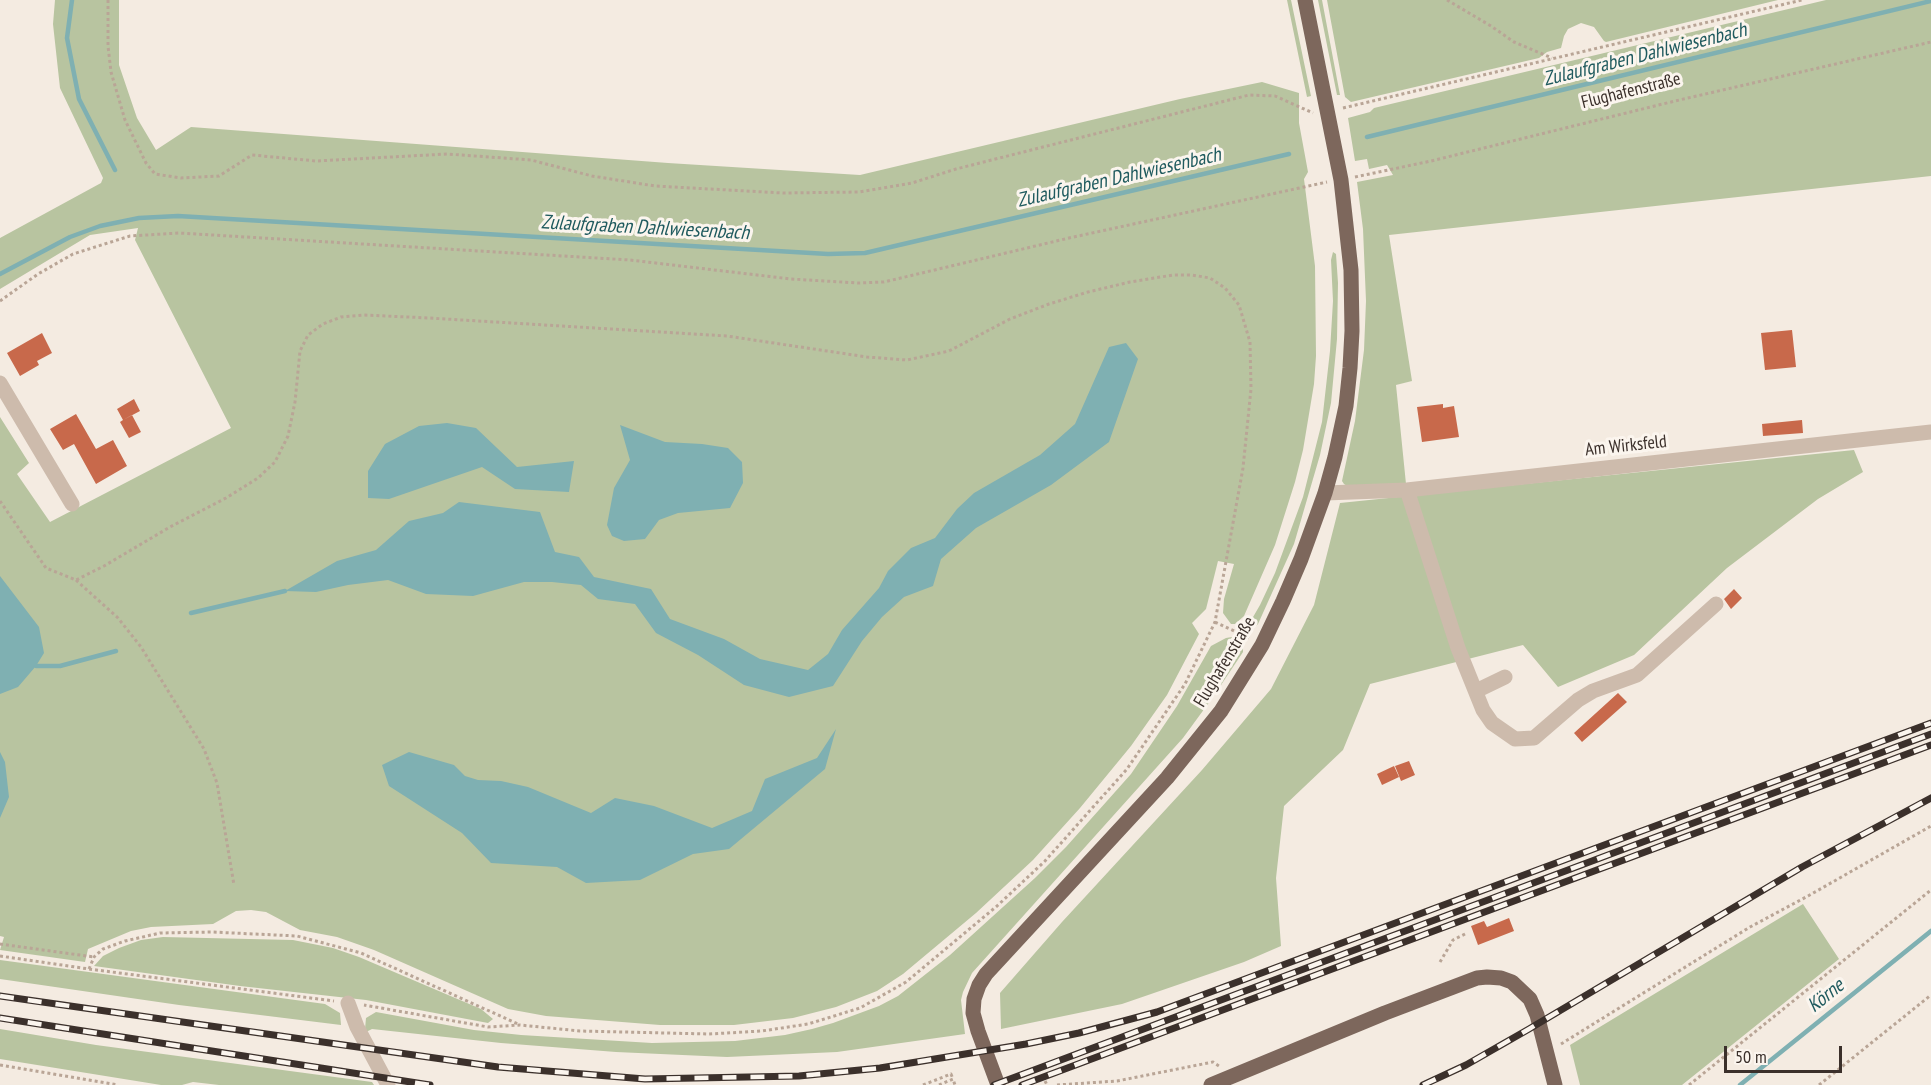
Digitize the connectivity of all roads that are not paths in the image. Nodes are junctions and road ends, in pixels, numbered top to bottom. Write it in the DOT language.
graph roads {
  1 [pos="1305,0"];
  2 [pos="0,383"];
  3 [pos="1931,432"];
  4 [pos="1407,489"];
  5 [pos="1325,493"];
  6 [pos="72,504"];
  7 [pos="1716,604"];
  8 [pos="1505,677"];
  9 [pos="1476,691"];
  10 [pos="348,1003"];
  11 [pos="388,1085"];
  12 [pos="998,1085"];
  13 [pos="1211,1085"];
  14 [pos="1555,1085"];
  1 -- 5 [label="main road, Flughafenstraße"];
  2 -- 6 [label="street"];
  3 -- 4 [label="street, Am Wirksfeld"];
  4 -- 5 [label="street, Am Wirksfeld"];
  4 -- 9 [label="street"];
  5 -- 12 [label="main road, Flughafenstraße"];
  7 -- 9 [label="street"];
  8 -- 9 [label="street"];
  10 -- 11 [label="street"];
  13 -- 14 [label="main road"];
}
